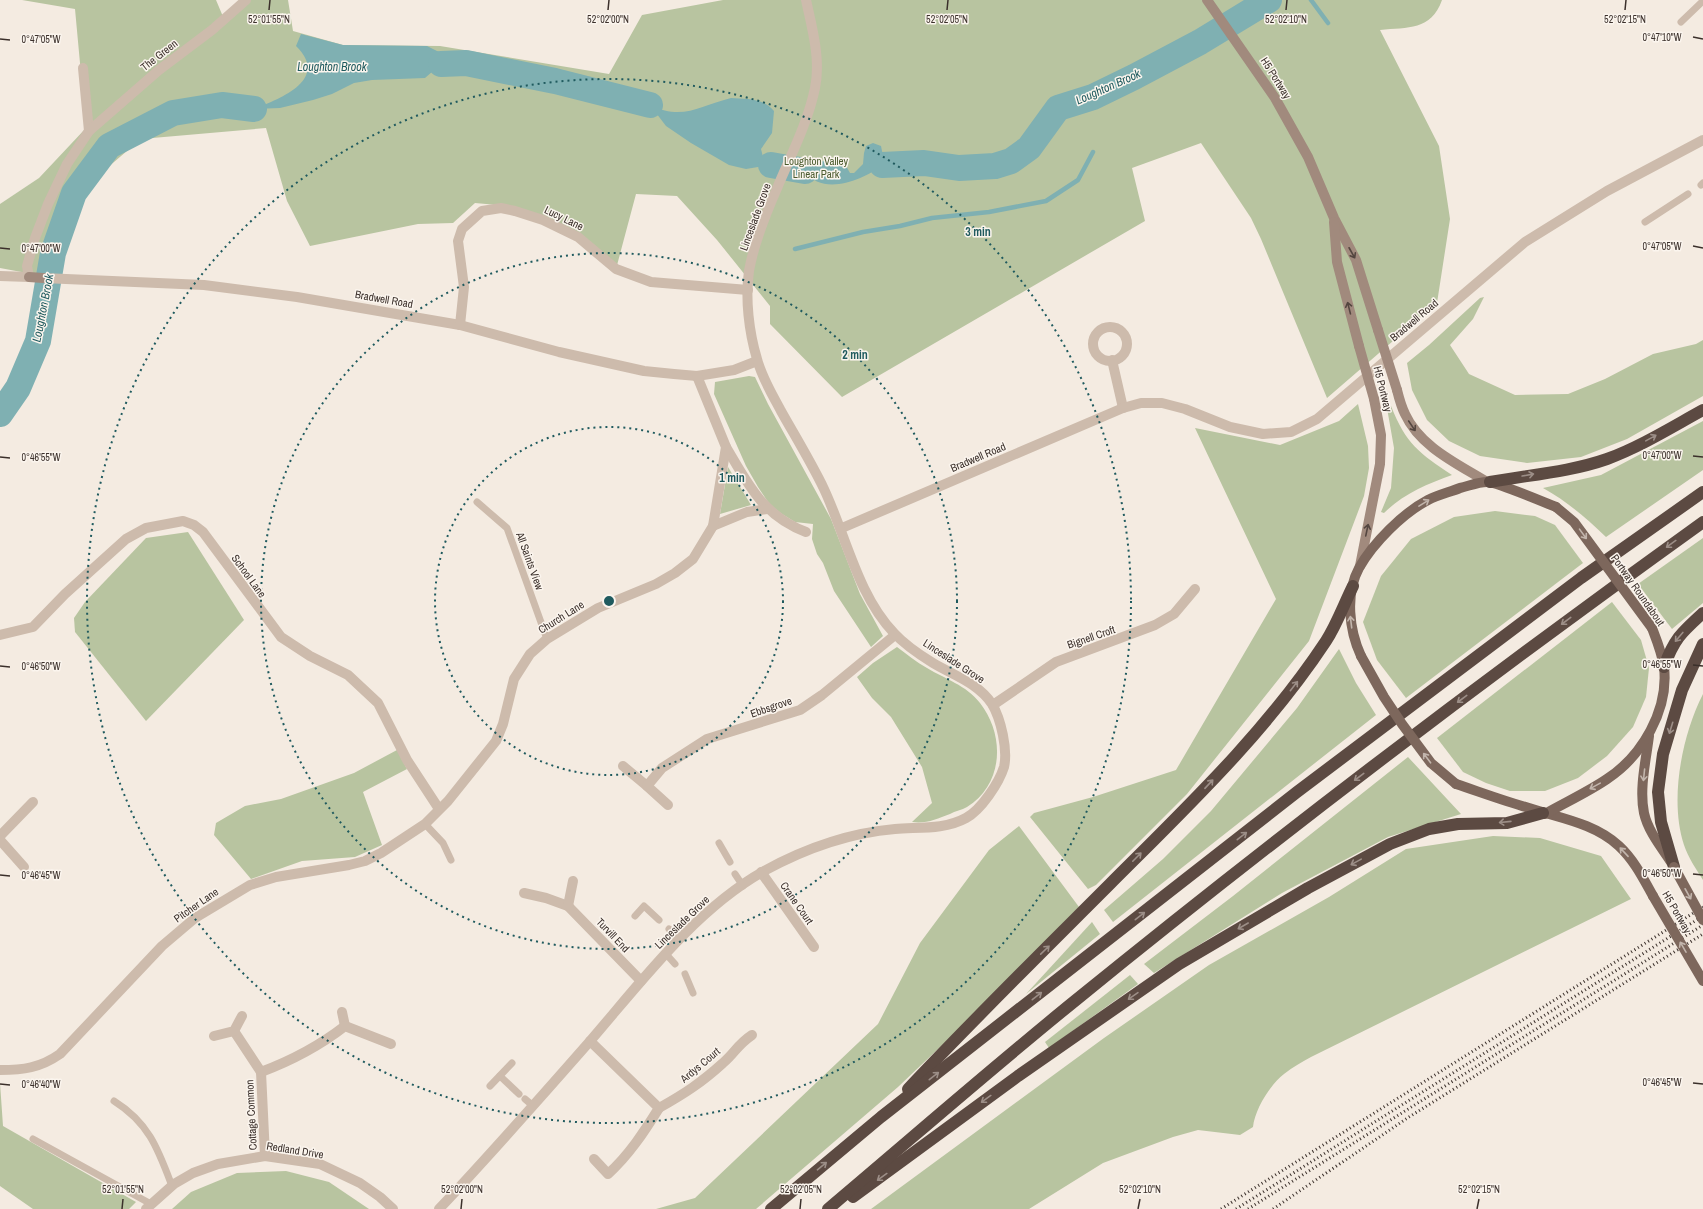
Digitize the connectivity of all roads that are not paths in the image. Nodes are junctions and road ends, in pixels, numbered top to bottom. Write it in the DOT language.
graph roads {
  1 [pos="246,0"];
  2 [pos="806,0"];
  3 [pos="1208,0"];
  4 [pos="1703,1"];
  5 [pos="1680,22"];
  6 [pos="83,68"];
  7 [pos="89,130"];
  8 [pos="1703,140"];
  9 [pos="1688,194"];
  10 [pos="1334,218"];
  11 [pos="1645,222"];
  12 [pos="0,276"];
  13 [pos="29,277"];
  14 [pos="748,290"];
  15 [pos="460,325"];
  16 [pos="1112,360"];
  17 [pos="757,361"];
  18 [pos="697,376"];
  19 [pos="1123,408"];
  20 [pos="1703,410"];
  21 [pos="726,447"];
  22 [pos="1489,482"];
  23 [pos="1703,492"];
  24 [pos="477,502"];
  25 [pos="767,509"];
  26 [pos="1703,522"];
  27 [pos="713,526"];
  28 [pos="842,528"];
  29 [pos="806,532"];
  30 [pos="1359,568"];
  31 [pos="1353,586"];
  32 [pos="1195,590"];
  33 [pos="1703,614"];
  34 [pos="0,635"];
  35 [pos="895,635"];
  36 [pos="547,639"];
  37 [pos="1703,644"];
  38 [pos="1664,667"];
  39 [pos="993,705"];
  40 [pos="1649,736"];
  41 [pos="623,766"];
  42 [pos="646,786"];
  43 [pos="33,802"];
  44 [pos="668,806"];
  45 [pos="439,809"];
  46 [pos="1544,813"];
  47 [pos="425,824"];
  48 [pos="0,836"];
  49 [pos="0,840"];
  50 [pos="719,843"];
  51 [pos="451,860"];
  52 [pos="730,862"];
  53 [pos="24,867"];
  54 [pos="1674,867"];
  55 [pos="761,872"];
  56 [pos="735,874"];
  57 [pos="573,881"];
  58 [pos="743,886"];
  59 [pos="524,893"];
  60 [pos="568,906"];
  61 [pos="635,916"];
  62 [pos="659,920"];
  63 [pos="1703,920"];
  64 [pos="669,929"];
  65 [pos="681,939"];
  66 [pos="814,947"];
  67 [pos="666,954"];
  68 [pos="675,964"];
  69 [pos="685,974"];
  70 [pos="641,981"];
  71 [pos="1703,981"];
  72 [pos="693,994"];
  73 [pos="342,1012"];
  74 [pos="242,1016"];
  75 [pos="345,1026"];
  76 [pos="234,1031"];
  77 [pos="752,1035"];
  78 [pos="214,1036"];
  79 [pos="590,1041"];
  80 [pos="391,1044"];
  81 [pos="512,1063"];
  82 [pos="0,1070"];
  83 [pos="261,1072"];
  84 [pos="500,1076"];
  85 [pos="490,1086"];
  86 [pos="525,1099"];
  87 [pos="114,1101"];
  88 [pos="659,1108"];
  89 [pos="881,1117"];
  90 [pos="33,1139"];
  91 [pos="265,1156"];
  92 [pos="594,1159"];
  93 [pos="172,1186"];
  94 [pos="149,1207"];
  95 [pos="393,1209"];
  96 [pos="440,1209"];
  97 [pos="771,1209"];
  98 [pos="828,1209"];
  99 [pos="837,1209"];
  1 -- 7 [label="street, The Green"];
  2 -- 14 [label="street, Linceslade Grove"];
  3 -- 10 [label="street, H5 Portway"];
  4 -- 5 [label="lane"];
  6 -- 7 [label="street"];
  7 -- 13 [label="street, The Green"];
  8 -- 19 [label="street, Bradwell Road"];
  9 -- 11 [label="lane"];
  10 -- 22 [label="street, H5 Portway, one-way, bridge"];
  30 -- 10 [label="street, H5 Portway, one-way, bridge"];
  12 -- 13 [label="street, Bradwell Road"];
  13 -- 15 [label="street, Bradwell Road"];
  14 -- 15 [label="street, Lucy Lane"];
  14 -- 17 [label="street, Linceslade Grove"];
  15 -- 18 [label="street, Bradwell Road"];
  16 -- 19 [label="street"];
  17 -- 18 [label="street, Bradwell Road"];
  17 -- 28 [label="street, Linceslade Grove"];
  18 -- 21 [label="street"];
  19 -- 28 [label="street, Bradwell Road"];
  22 -- 20 [label="highway, one-way"];
  21 -- 25 [label="street"];
  21 -- 27 [label="street, Church Lane"];
  30 -- 22 [label="main road, one-way"];
  22 -- 38 [label="main road, Portway Roundabout, one-way, bridge"];
  89 -- 23 [label="highway, one-way"];
  24 -- 36 [label="lane, All Saints View"];
  25 -- 27 [label="street"];
  25 -- 29 [label="street"];
  26 -- 98 [label="highway, one-way"];
  27 -- 36 [label="street, Church Lane"];
  28 -- 35 [label="street, Linceslade Grove"];
  30 -- 31 [label="main road"];
  46 -- 31 [label="main road, one-way, bridge"];
  89 -- 31 [label="highway, one-way"];
  32 -- 39 [label="street, Bignell Croft"];
  33 -- 38 [label="highway, one-way"];
  34 -- 45 [label="street, School Lane"];
  35 -- 39 [label="street, Linceslade Grove"];
  35 -- 42 [label="street, Ebbsgrove"];
  36 -- 45 [label="street, Church Lane"];
  37 -- 54 [label="highway, one-way"];
  38 -- 40 [label="main road, Portway Roundabout"];
  39 -- 55 [label="street, Linceslade Grove"];
  40 -- 46 [label="main road, Portway Roundabout, one-way"];
  40 -- 54 [label="main road, H5 Portway, one-way"];
  41 -- 42 [label="street"];
  42 -- 44 [label="street"];
  43 -- 48 [label="street"];
  45 -- 47 [label="street, Pitcher Lane"];
  71 -- 46 [label="main road, H5 Portway, one-way, bridge"];
  46 -- 99 [label="highway, one-way"];
  47 -- 51 [label="lane"];
  47 -- 82 [label="street, Pitcher Lane"];
  49 -- 53 [label="street"];
  50 -- 52 [label="lane"];
  54 -- 63 [label="main road, H5 Portway, one-way, bridge"];
  55 -- 58 [label="street, Linceslade Grove"];
  55 -- 66 [label="street, Crane Court"];
  56 -- 58 [label="lane"];
  57 -- 60 [label="street"];
  58 -- 65 [label="street, Linceslade Grove"];
  59 -- 60 [label="street, Turvill End"];
  60 -- 70 [label="street, Turvill End"];
  61 -- 62 [label="lane"];
  64 -- 65 [label="lane"];
  65 -- 67 [label="street, Linceslade Grove"];
  67 -- 68 [label="lane"];
  67 -- 70 [label="street, Linceslade Grove"];
  69 -- 72 [label="lane"];
  70 -- 79 [label="street, Linceslade Grove"];
  73 -- 75 [label="street"];
  74 -- 76 [label="street"];
  75 -- 80 [label="street"];
  75 -- 83 [label="street, Cottage Common"];
  76 -- 78 [label="street"];
  76 -- 83 [label="street, Cottage Common"];
  77 -- 88 [label="street, Ardys Court"];
  79 -- 86 [label="street, Linceslade Grove"];
  79 -- 88 [label="street"];
  81 -- 84 [label="lane"];
  83 -- 91 [label="street, Cottage Common"];
  84 -- 85 [label="lane"];
  84 -- 86 [label="lane"];
  86 -- 96 [label="street, Linceslade Grove"];
  87 -- 93 [label="lane"];
  88 -- 92 [label="street, Ardys Court"];
  97 -- 89 [label="highway, one-way"];
  90 -- 94 [label="lane"];
  91 -- 93 [label="street, Redland Drive"];
  91 -- 95 [label="street, Redland Drive"];
  93 -- 94 [label="street, Redland Drive"];
}
